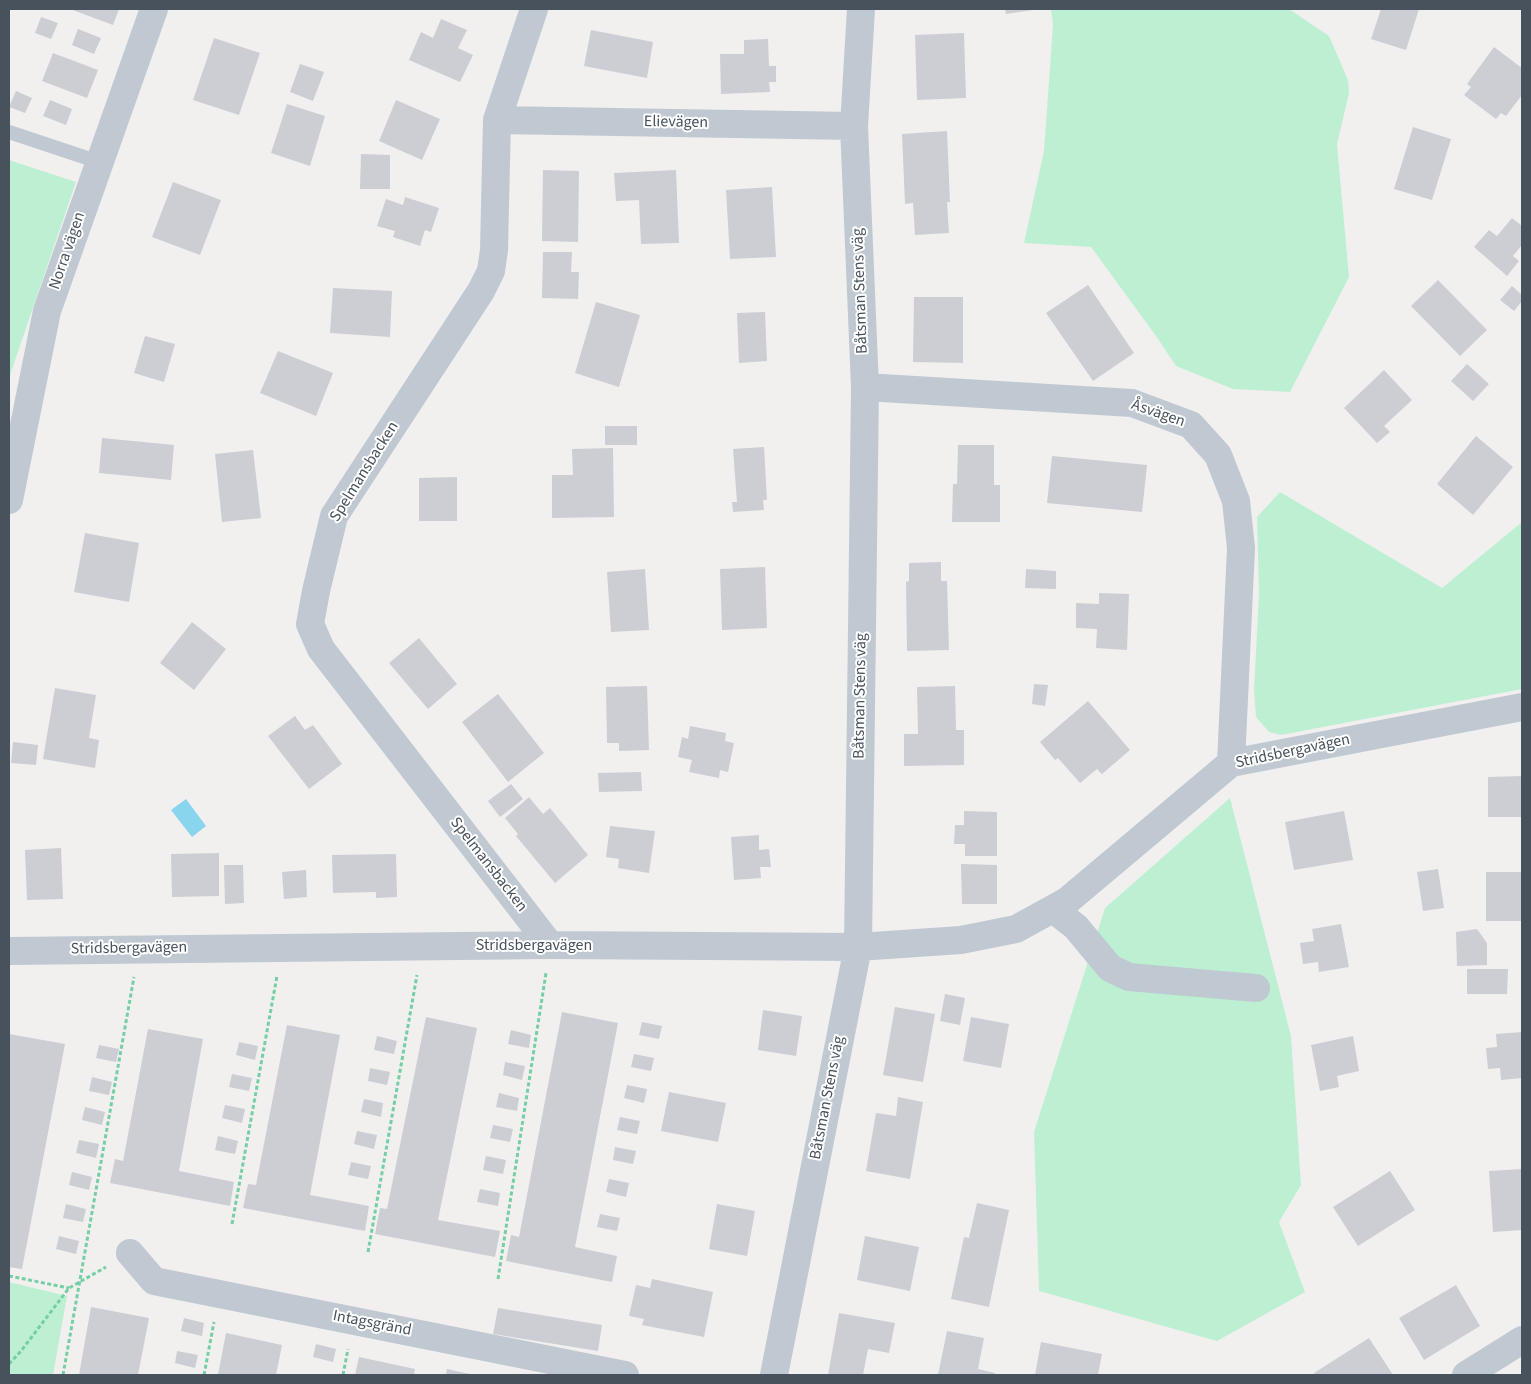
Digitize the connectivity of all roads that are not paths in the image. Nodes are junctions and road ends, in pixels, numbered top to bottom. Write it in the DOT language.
graph roads {
  1 [pos="154,9"];
  2 [pos="534,9"];
  3 [pos="861,9"];
  4 [pos="497,120"];
  5 [pos="854,126"];
  6 [pos="9,132"];
  7 [pos="99,162"];
  8 [pos="865,387"];
  9 [pos="9,500"];
  10 [pos="1522,707"];
  11 [pos="1231,763"];
  12 [pos="1053,909"];
  13 [pos="550,945"];
  14 [pos="858,947"];
  15 [pos="9,951"];
  16 [pos="1256,988"];
  17 [pos="130,1253"];
  18 [pos="1522,1340"];
  19 [pos="625,1375"];
  20 [pos="774,1375"];
  21 [pos="1466,1375"];
  1 -- 7 [label="street, Norra vägen"];
  2 -- 4 [label="street, Spelmansbacken"];
  3 -- 5 [label="street, Båtsman Stens väg"];
  4 -- 5 [label="street, Elievägen"];
  4 -- 13 [label="street, Spelmansbacken"];
  5 -- 8 [label="street, Båtsman Stens väg"];
  6 -- 7 [label="lane"];
  7 -- 9 [label="street, Norra vägen"];
  8 -- 11 [label="street, Åsvägen"];
  8 -- 14 [label="street, Båtsman Stens väg"];
  10 -- 11 [label="street, Stridsbergavägen"];
  11 -- 12 [label="street, Stridsbergavägen"];
  12 -- 14 [label="street, Stridsbergavägen"];
  12 -- 16 [label="street"];
  13 -- 14 [label="street, Stridsbergavägen"];
  13 -- 15 [label="street, Stridsbergavägen"];
  14 -- 20 [label="street, Båtsman Stens väg"];
  17 -- 19 [label="street, Intagsgränd"];
  18 -- 21 [label="street"];
}
